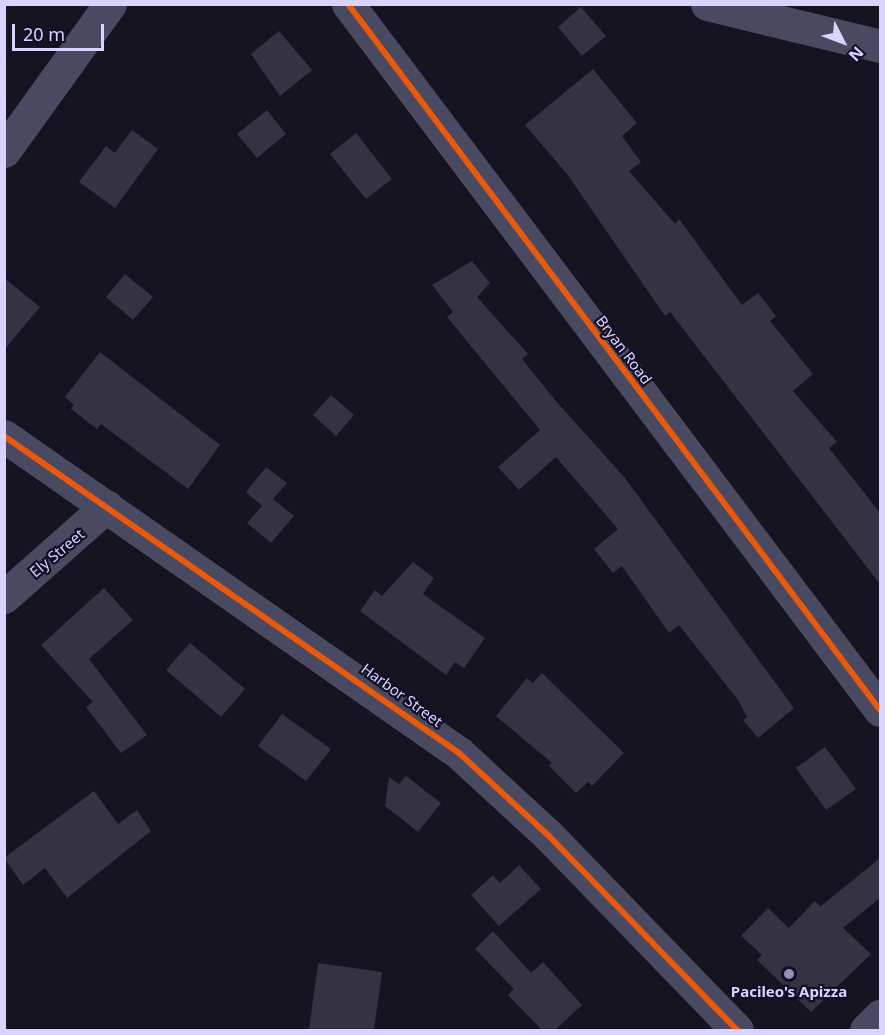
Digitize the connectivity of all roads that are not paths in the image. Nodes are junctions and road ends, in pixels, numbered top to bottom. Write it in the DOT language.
graph roads {
  1 [pos="110,4"];
  2 [pos="348,4"];
  3 [pos="707,4"];
  4 [pos="880,46"];
  5 [pos="4,151"];
  6 [pos="4,436"];
  7 [pos="107,506"];
  8 [pos="4,597"];
  9 [pos="880,710"];
  10 [pos="880,1016"];
  11 [pos="737,1030"];
  12 [pos="866,1030"];
  1 -- 5 [label="street"];
  2 -- 9 [label="street, Bryan Road"];
  3 -- 4 [label="street"];
  6 -- 7 [label="street, Harbor Street"];
  7 -- 8 [label="street, Ely Street"];
  7 -- 11 [label="street, Harbor Street"];
  10 -- 12 [label="street"];
}
